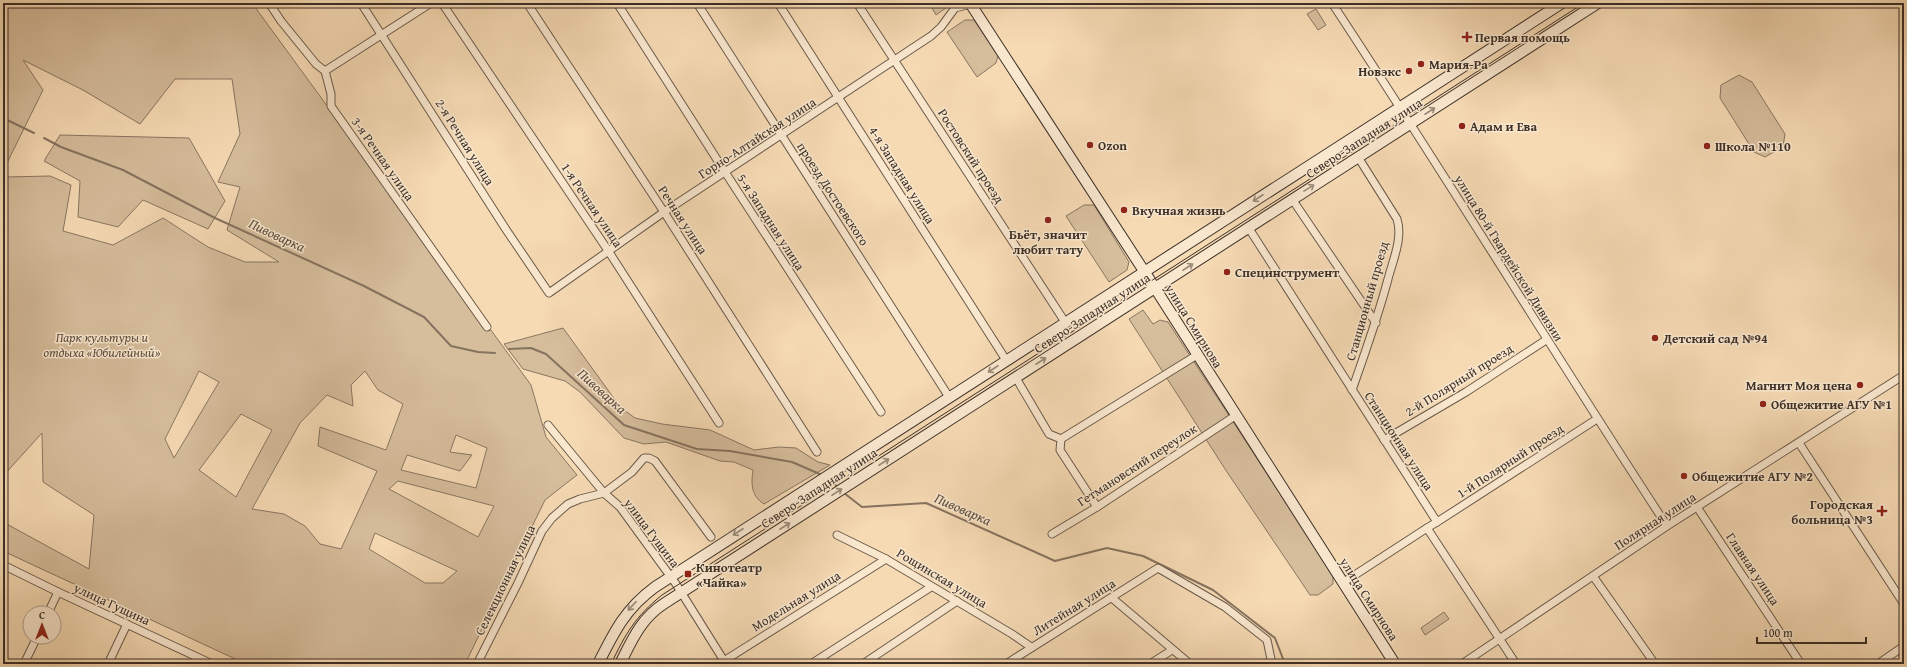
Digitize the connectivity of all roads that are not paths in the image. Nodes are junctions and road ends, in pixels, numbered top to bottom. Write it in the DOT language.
graph roads {
  1 [pos="269,3"];
  2 [pos="361,3"];
  3 [pos="431,3"];
  4 [pos="442,3"];
  5 [pos="527,3"];
  6 [pos="617,3"];
  7 [pos="697,3"];
  8 [pos="778,3"];
  9 [pos="857,3"];
  10 [pos="1332,3"];
  11 [pos="1562,3"];
  12 [pos="1598,3"];
  13 [pos="972,4"];
  14 [pos="382,35"];
  15 [pos="894,60"];
  16 [pos="325,71"];
  17 [pos="840,98"];
  18 [pos="1400,107"];
  19 [pos="1410,124"];
  20 [pos="782,136"];
  21 [pos="1358,157"];
  22 [pos="725,172"];
  23 [pos="1292,199"];
  24 [pos="664,212"];
  25 [pos="1248,228"];
  26 [pos="608,252"];
  27 [pos="1144,272"];
  28 [pos="1155,288"];
  29 [pos="549,293"];
  30 [pos="1065,322"];
  31 [pos="1376,323"];
  32 [pos="487,327"];
  33 [pos="1546,340"];
  34 [pos="1197,355"];
  35 [pos="1006,360"];
  36 [pos="1904,375"];
  37 [pos="1016,378"];
  38 [pos="1352,390"];
  39 [pos="949,397"];
  40 [pos="881,412"];
  41 [pos="1235,416"];
  42 [pos="1597,419"];
  43 [pos="719,423"];
  44 [pos="548,425"];
  45 [pos="1061,439"];
  46 [pos="1384,440"];
  47 [pos="1799,443"];
  48 [pos="817,452"];
  49 [pos="604,493"];
  50 [pos="1097,507"];
  51 [pos="1697,508"];
  52 [pos="1437,522"];
  53 [pos="1667,526"];
  54 [pos="1427,528"];
  55 [pos="837,534"];
  56 [pos="1052,534"];
  57 [pos="711,537"];
  58 [pos="886,559"];
  59 [pos="3,565"];
  60 [pos="1593,576"];
  61 [pos="670,577"];
  62 [pos="1344,582"];
  63 [pos="931,587"];
  64 [pos="58,592"];
  65 [pos="682,592"];
  66 [pos="1112,598"];
  67 [pos="957,601"];
  68 [pos="1904,604"];
  69 [pos="52,605"];
  70 [pos="127,624"];
  71 [pos="1499,639"];
  72 [pos="33,645"];
  73 [pos="1904,646"];
  74 [pos="1031,647"];
  75 [pos="1172,650"];
  76 [pos="197,657"];
  77 [pos="723,663"];
  78 [pos="24,664"];
  79 [pos="108,664"];
  80 [pos="194,664"];
  81 [pos="212,664"];
  82 [pos="477,664"];
  83 [pos="598,664"];
  84 [pos="620,664"];
  85 [pos="811,664"];
  86 [pos="863,664"];
  87 [pos="1006,664"];
  88 [pos="1150,664"];
  89 [pos="1190,664"];
  90 [pos="1272,664"];
  91 [pos="1395,664"];
  92 [pos="1462,664"];
  93 [pos="1516,664"];
  94 [pos="1655,664"];
  95 [pos="1801,664"];
  96 [pos="1878,664"];
  1 -- 16 [label="street"];
  2 -- 14 [label="street, 2-я Речная улица"];
  3 -- 14 [label="street"];
  4 -- 26 [label="street, 1-я Речная улица"];
  5 -- 24 [label="street, Речная улица"];
  6 -- 22 [label="street, 5-я Западная улица"];
  7 -- 20 [label="street, проезд Достоевского"];
  8 -- 17 [label="street, 4-я Западная улица"];
  9 -- 15 [label="street, Ростовский проезд"];
  10 -- 18 [label="street, улица 80-й Гвардейской Дивизии"];
  11 -- 18 [label="main road, Северо-Западная улица"];
  19 -- 12 [label="main road, Северо-Западная улица, one-way"];
  13 -- 15 [label="street, Горно-Алтайская улица"];
  13 -- 27 [label="main road, улица Смирнова"];
  14 -- 16 [label="street"];
  14 -- 29 [label="street, 2-я Речная улица"];
  15 -- 17 [label="street, Горно-Алтайская улица"];
  15 -- 30 [label="street, Ростовский проезд"];
  16 -- 32 [label="street, 3-я Речная улица"];
  17 -- 20 [label="street, Горно-Алтайская улица"];
  17 -- 35 [label="street, 4-я Западная улица"];
  18 -- 19 [label="street, улица 80-й Гвардейской Дивизии"];
  18 -- 27 [label="main road, Северо-Западная улица, one-way"];
  19 -- 21 [label="main road, Северо-Западная улица"];
  19 -- 33 [label="street, улица 80-й Гвардейской Дивизии"];
  20 -- 22 [label="street, Горно-Алтайская улица"];
  20 -- 39 [label="street, проезд Достоевского"];
  23 -- 21 [label="main road, Северо-Западная улица, one-way"];
  21 -- 31 [label="street, Станционный проезд"];
  22 -- 24 [label="street, Горно-Алтайская улица"];
  22 -- 40 [label="street, 5-я Западная улица"];
  23 -- 25 [label="main road, Северо-Западная улица"];
  23 -- 31 [label="street"];
  24 -- 26 [label="street, Горно-Алтайская улица"];
  24 -- 48 [label="street, Речная улица"];
  28 -- 25 [label="main road, Северо-Западная улица, one-way"];
  25 -- 38 [label="street, Станционная улица"];
  26 -- 29 [label="street, Горно-Алтайская улица"];
  26 -- 43 [label="street, 1-я Речная улица"];
  27 -- 28 [label="main road, улица Смирнова"];
  27 -- 30 [label="main road, Северо-Западная улица"];
  28 -- 34 [label="main road, улица Смирнова"];
  37 -- 28 [label="main road, Северо-Западная улица, one-way"];
  30 -- 35 [label="main road, Северо-Западная улица"];
  31 -- 38 [label="street, Станционный проезд"];
  33 -- 42 [label="street, улица 80-й Гвардейской Дивизии"];
  33 -- 46 [label="street, 2-й Полярный проезд"];
  34 -- 41 [label="main road, улица Смирнова"];
  34 -- 45 [label="street"];
  35 -- 39 [label="main road, Северо-Западная улица, one-way"];
  36 -- 47 [label="street, Полярная улица"];
  37 -- 45 [label="street"];
  65 -- 37 [label="main road, Северо-Западная улица, one-way"];
  38 -- 46 [label="street, Станционная улица"];
  39 -- 61 [label="main road, Северо-Западная улица, one-way"];
  41 -- 50 [label="street, Гетмановский переулок"];
  41 -- 62 [label="main road, улица Смирнова"];
  42 -- 52 [label="street, 1-й Полярный проезд"];
  42 -- 53 [label="street, улица 80-й Гвардейской Дивизии"];
  44 -- 49 [label="street, улица Гущина"];
  45 -- 50 [label="street"];
  46 -- 52 [label="street, Станционная улица"];
  47 -- 51 [label="street, Полярная улица"];
  47 -- 68 [label="street"];
  49 -- 57 [label="street"];
  49 -- 61 [label="street, улица Гущина"];
  49 -- 82 [label="street, Селекционная улица"];
  50 -- 56 [label="street, Гетмановский переулок"];
  51 -- 53 [label="street, Полярная улица"];
  51 -- 95 [label="street, Главная улица"];
  52 -- 54 [label="street"];
  53 -- 60 [label="street, Полярная улица"];
  54 -- 62 [label="street"];
  54 -- 71 [label="street"];
  55 -- 58 [label="street, Рощинская улица"];
  58 -- 63 [label="street, Рощинская улица"];
  58 -- 77 [label="street, Модельная улица"];
  59 -- 64 [label="street, улица Гущина"];
  60 -- 71 [label="street, Полярная улица"];
  60 -- 94 [label="street"];
  61 -- 65 [label="street, улица Гущина"];
  61 -- 83 [label="main road, Северо-Западная улица, one-way"];
  62 -- 91 [label="main road, улица Смирнова"];
  63 -- 67 [label="street, Рощинская улица"];
  63 -- 85 [label="street"];
  64 -- 69 [label="street"];
  64 -- 70 [label="street, улица Гущина"];
  65 -- 77 [label="street, улица Гущина"];
  65 -- 84 [label="main road, Северо-Западная улица"];
  66 -- 74 [label="street, Литейная улица"];
  66 -- 75 [label="street"];
  66 -- 90 [label="street, Литейная улица"];
  67 -- 74 [label="street, Рощинская улица"];
  67 -- 86 [label="street"];
  70 -- 76 [label="street, улица Гущина"];
  70 -- 79 [label="street"];
  71 -- 92 [label="street, Полярная улица"];
  71 -- 93 [label="street"];
  72 -- 78 [label="street"];
  73 -- 96 [label="street"];
  74 -- 87 [label="street, Литейная улица"];
  75 -- 88 [label="street"];
  75 -- 89 [label="street"];
  76 -- 80 [label="street"];
  76 -- 81 [label="street, улица Гущина"];
}
